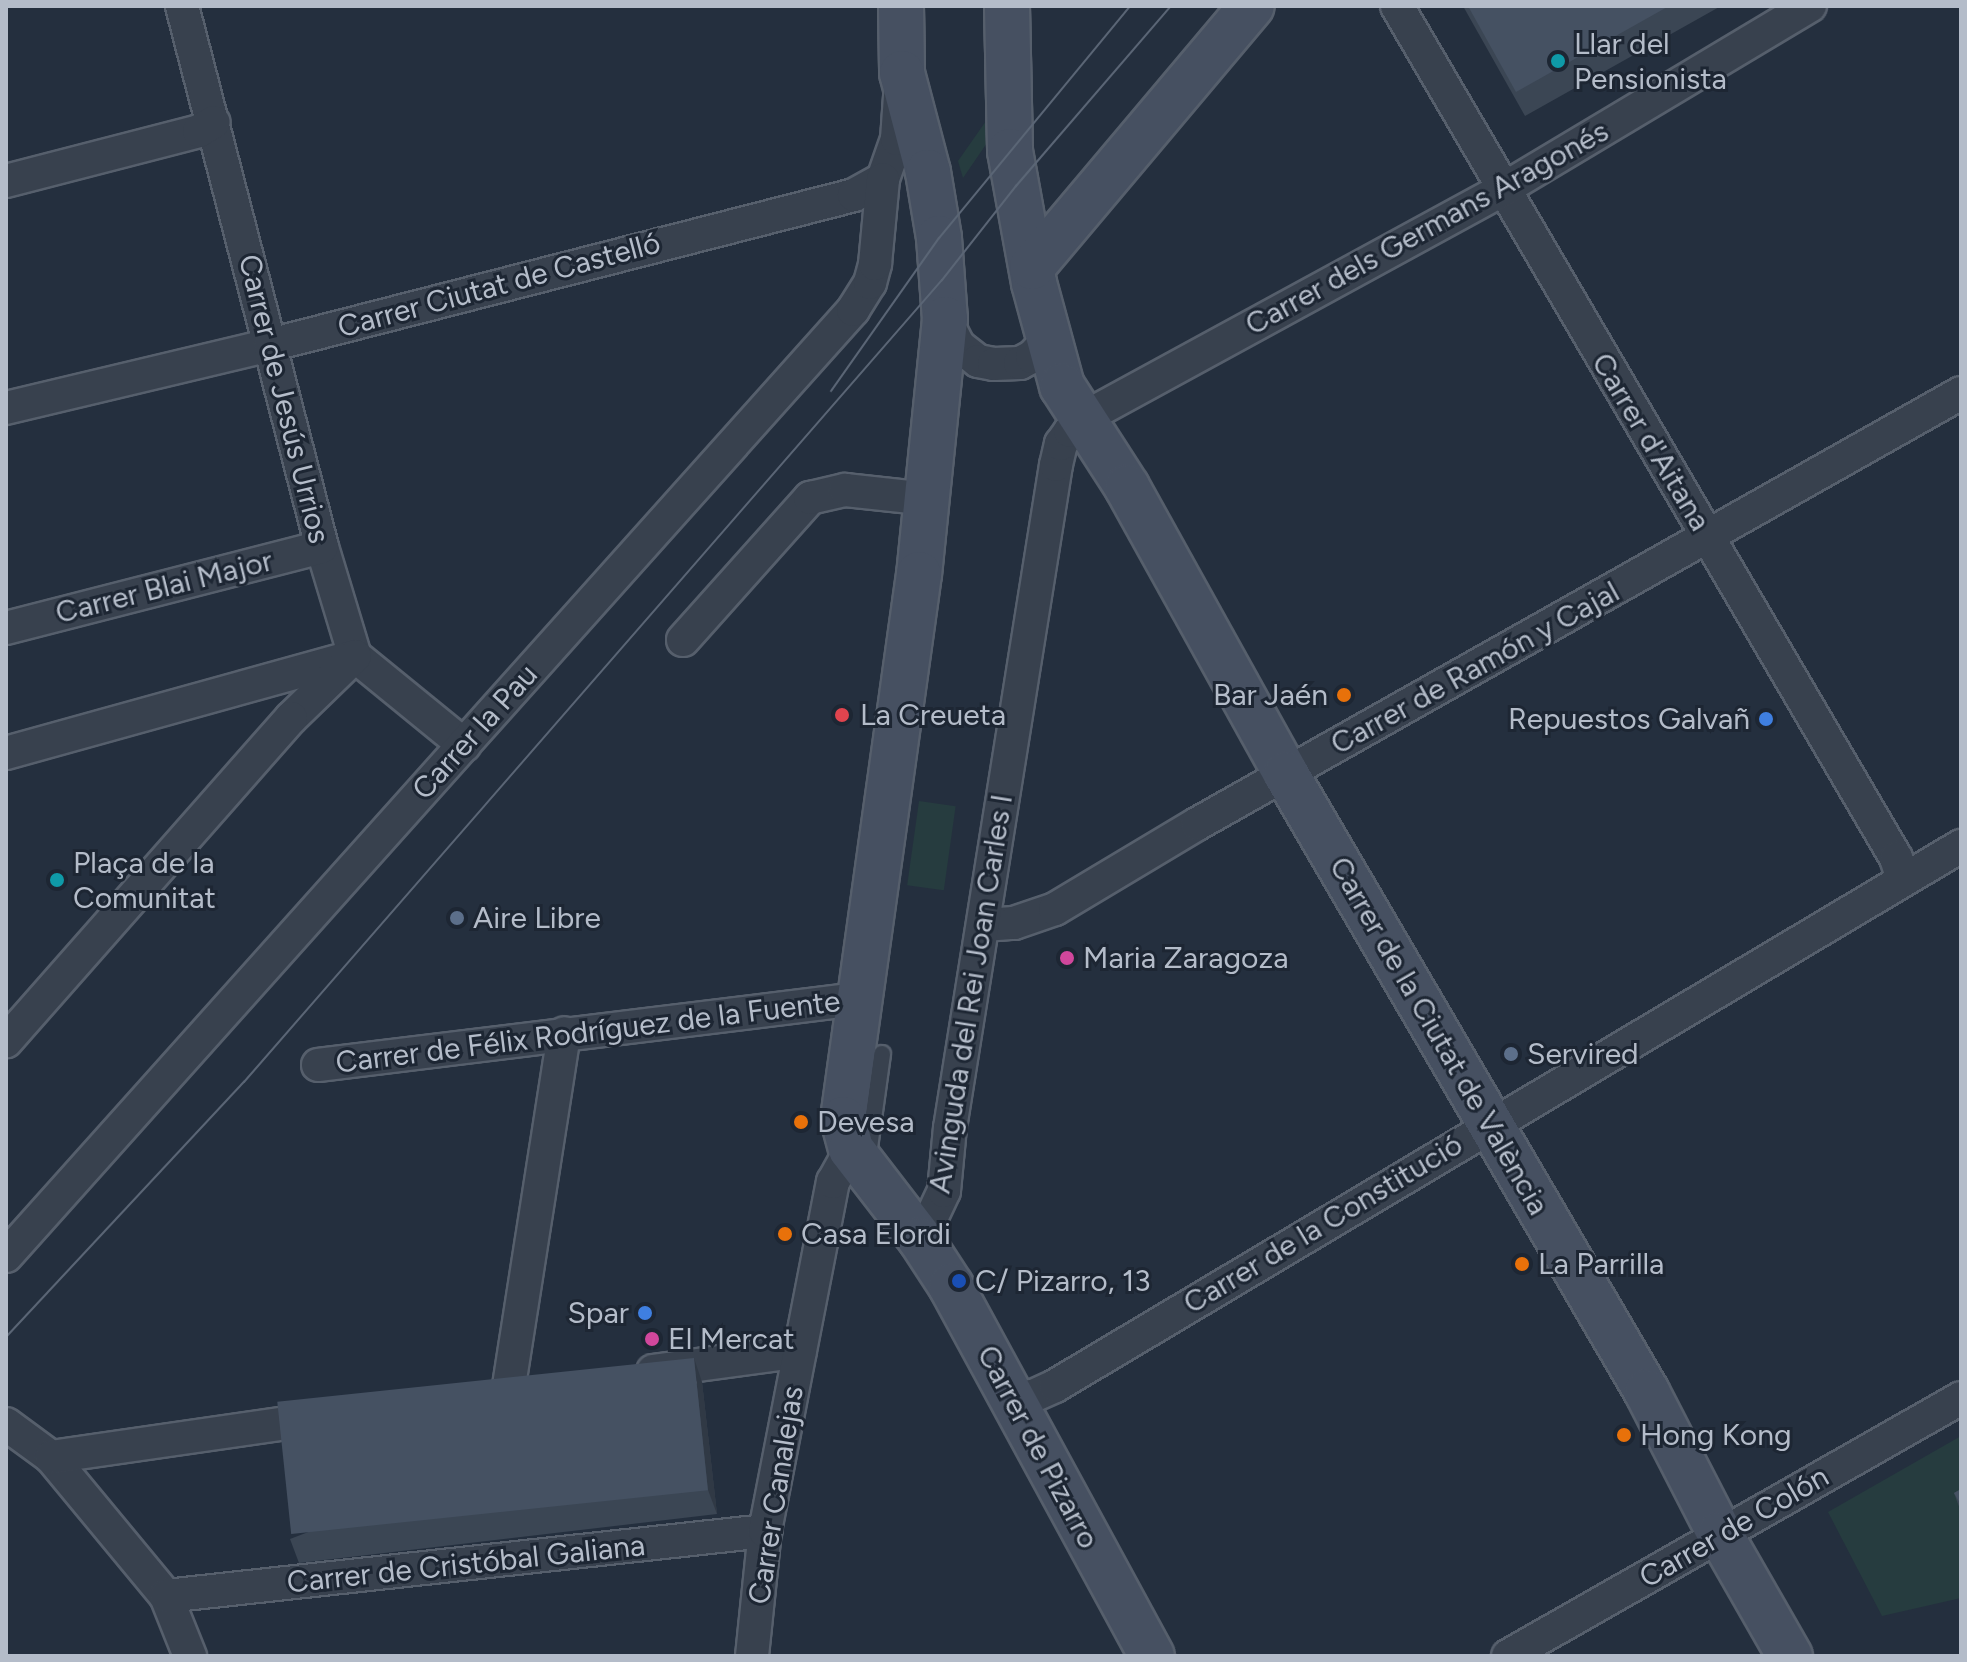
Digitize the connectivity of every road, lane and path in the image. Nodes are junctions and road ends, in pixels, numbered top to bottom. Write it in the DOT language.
graph roads {
  1 [pos="182,6"];
  2 [pos="901,6"];
  3 [pos="1007,6"];
  4 [pos="1252,6"];
  5 [pos="1397,6"];
  6 [pos="1810,6"];
  7 [pos="902,73"];
  8 [pos="214,122"];
  9 [pos="883,179"];
  10 [pos="6,181"];
  11 [pos="1502,190"];
  12 [pos="1032,267"];
  13 [pos="945,319"];
  14 [pos="1048,340"];
  15 [pos="270,345"];
  16 [pos="1961,393"];
  17 [pos="6,408"];
  18 [pos="1082,419"];
  19 [pos="928,499"];
  20 [pos="1708,539"];
  21 [pos="322,547"];
  22 [pos="6,628"];
  23 [pos="683,640"];
  24 [pos="355,656"];
  25 [pos="464,745"];
  26 [pos="6,753"];
  27 [pos="1286,774"];
  28 [pos="1961,846"];
  29 [pos="1903,879"];
  30 [pos="984,925"];
  31 [pos="858,999"];
  32 [pos="564,1033"];
  33 [pos="6,1041"];
  34 [pos="882,1054"];
  35 [pos="318,1065"];
  36 [pos="1490,1124"];
  37 [pos="860,1162"];
  38 [pos="921,1240"];
  39 [pos="6,1256"];
  40 [pos="800,1351"];
  41 [pos="615,1377"];
  42 [pos="507,1392"];
  43 [pos="1013,1398"];
  44 [pos="1961,1398"];
  45 [pos="350,1414"];
  46 [pos="6,1424"];
  47 [pos="51,1457"];
  48 [pos="765,1531"];
  49 [pos="1720,1534"];
  50 [pos="166,1596"];
  51 [pos="190,1656"];
  52 [pos="752,1656"];
  53 [pos="1152,1656"];
  54 [pos="1508,1656"];
  55 [pos="1790,1656"];
  1 -- 8 [label="street, Carrer de Jesús Urrios"];
  2 -- 7 [label="main road, Avinguda del Rei Joan Carles I"];
  3 -- 12 [label="main road"];
  4 -- 12 [label="main road"];
  5 -- 11 [label="street, Carrer d'Aitana"];
  6 -- 11 [label="street, Carrer dels Germans Aragonés"];
  7 -- 9 [label="street"];
  7 -- 13 [label="main road, Avinguda del Rei Joan Carles I"];
  8 -- 10 [label="street"];
  8 -- 15 [label="street, Carrer de Jesús Urrios"];
  9 -- 15 [label="street, Carrer Ciutat de Castelló"];
  9 -- 25 [label="street, Carrer la Pau"];
  11 -- 18 [label="street, Carrer dels Germans Aragonés"];
  11 -- 20 [label="street, Carrer d'Aitana"];
  12 -- 14 [label="main road"];
  13 -- 14 [label="street, Avinguda del Rei Joan Carles I"];
  13 -- 19 [label="main road, Avinguda del Rei Joan Carles I"];
  14 -- 18 [label="main road"];
  15 -- 17 [label="street, Carrer Ciutat de Castelló"];
  15 -- 21 [label="street, Carrer de Jesús Urrios"];
  16 -- 20 [label="street, Carrer de Ramón y Cajal"];
  18 -- 27 [label="main road, Carrer de la Ciutat de València"];
  18 -- 30 [label="street, Avinguda del Rei Joan Carles I"];
  19 -- 23 [label="street"];
  19 -- 31 [label="main road, Avinguda del Rei Joan Carles I"];
  20 -- 27 [label="street, Carrer de Ramón y Cajal"];
  20 -- 29 [label="street, Carrer d'Aitana"];
  21 -- 22 [label="street, Carrer Blai Major"];
  21 -- 24 [label="street, Carrer de Jesús Urrios"];
  24 -- 25 [label="street"];
  24 -- 26 [label="street"];
  24 -- 33 [label="street"];
  25 -- 39 [label="street, Carrer la Pau"];
  27 -- 30 [label="street, Carrer de Ramón y Cajal"];
  27 -- 36 [label="main road, Carrer de la Ciutat de València"];
  28 -- 29 [label="street, Carrer de la Constitució"];
  29 -- 36 [label="street, Carrer de la Constitució"];
  30 -- 38 [label="street, Avinguda del Rei Joan Carles I"];
  31 -- 32 [label="street, Carrer de Félix Rodríguez de la Fuente"];
  31 -- 37 [label="main road, Avinguda del Rei Joan Carles I"];
  32 -- 35 [label="street, Carrer de Félix Rodríguez de la Fuente"];
  32 -- 42 [label="street"];
  34 -- 37 [label="lane"];
  36 -- 43 [label="street, Carrer de la Constitució"];
  36 -- 49 [label="main road, Carrer de la Ciutat de València"];
  37 -- 38 [label="main road, Avinguda del Rei Joan Carles I"];
  37 -- 40 [label="street, Carrer Canalejas"];
  38 -- 43 [label="main road, Carrer de Pizarro"];
  40 -- 41 [label="street"];
  40 -- 48 [label="street, Carrer Canalejas"];
  43 -- 53 [label="main road, Carrer de Pizarro"];
  44 -- 49 [label="street, Carrer de Colón"];
  45 -- 47 [label="street"];
  46 -- 47 [label="street"];
  47 -- 50 [label="street"];
  48 -- 50 [label="street, Carrer de Cristóbal Galiana"];
  48 -- 52 [label="street, Carrer Canalejas"];
  49 -- 54 [label="street, Carrer de Colón"];
  49 -- 55 [label="main road, Carrer de la Ciutat de València"];
  50 -- 51 [label="street"];
}
